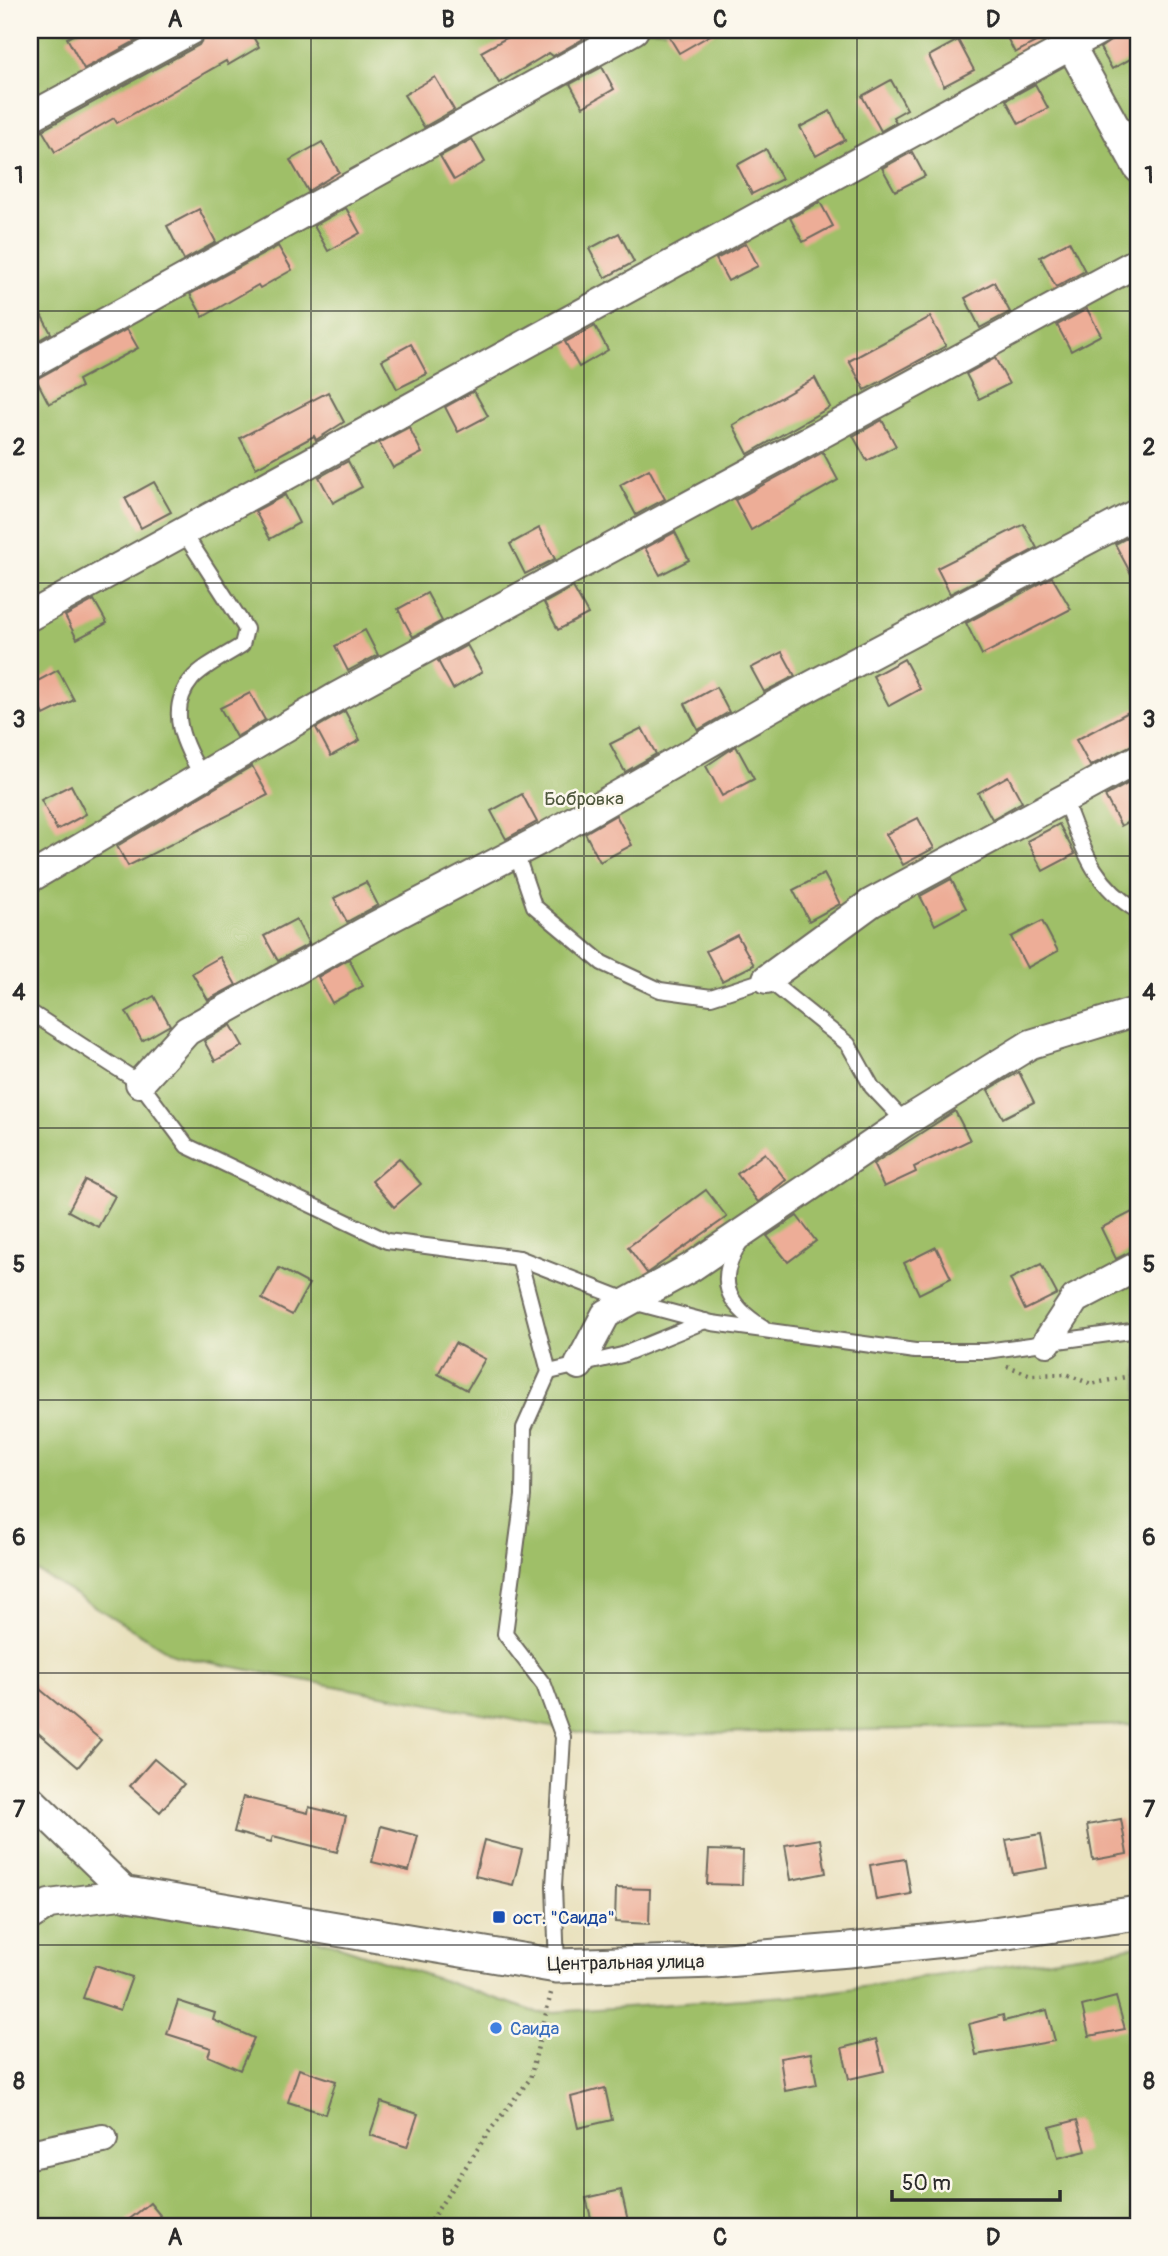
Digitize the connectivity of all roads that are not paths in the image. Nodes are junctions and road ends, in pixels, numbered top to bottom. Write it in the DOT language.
graph roads {
  1 [pos="191,30"];
  2 [pos="634,30"];
  3 [pos="1099,30"];
  4 [pos="1066,38"];
  5 [pos="30,117"];
  6 [pos="1138,168"];
  7 [pos="1138,262"];
  8 [pos="30,364"];
  9 [pos="1138,513"];
  10 [pos="184,533"];
  11 [pos="30,616"];
  12 [pos="1138,759"];
  13 [pos="202,776"];
  14 [pos="1064,799"];
  15 [pos="516,853"];
  16 [pos="30,878"];
  17 [pos="1138,911"];
  18 [pos="767,979"];
  19 [pos="1138,1011"];
  20 [pos="30,1012"];
  21 [pos="140,1083"];
  22 [pos="905,1122"];
  23 [pos="752,1226"];
  24 [pos="519,1258"];
  25 [pos="1138,1266"];
  26 [pos="629,1301"];
  27 [pos="705,1321"];
  28 [pos="768,1330"];
  29 [pos="1138,1330"];
  30 [pos="1047,1342"];
  31 [pos="579,1364"];
  32 [pos="550,1372"];
  33 [pos="30,1799"];
  34 [pos="128,1894"];
  35 [pos="1138,1913"];
  36 [pos="30,1916"];
  37 [pos="557,1966"];
  38 [pos="103,2139"];
  39 [pos="30,2154"];
  1 -- 5 [label="street"];
  2 -- 8 [label="street"];
  3 -- 4 [label="street"];
  4 -- 6 [label="street"];
  4 -- 10 [label="street"];
  7 -- 13 [label="street"];
  9 -- 15 [label="street"];
  10 -- 11 [label="street"];
  10 -- 13 [label="lane"];
  12 -- 14 [label="street"];
  13 -- 16 [label="street"];
  14 -- 17 [label="lane"];
  14 -- 18 [label="street"];
  15 -- 18 [label="lane"];
  15 -- 21 [label="street"];
  18 -- 22 [label="lane"];
  19 -- 22 [label="street"];
  20 -- 21 [label="lane"];
  21 -- 24 [label="lane"];
  22 -- 23 [label="street"];
  23 -- 26 [label="street"];
  23 -- 28 [label="lane"];
  24 -- 26 [label="lane"];
  24 -- 32 [label="lane"];
  25 -- 30 [label="street"];
  26 -- 27 [label="lane"];
  26 -- 31 [label="street"];
  27 -- 28 [label="lane"];
  27 -- 31 [label="lane"];
  28 -- 30 [label="lane"];
  29 -- 30 [label="lane"];
  31 -- 32 [label="lane"];
  32 -- 37 [label="lane"];
  33 -- 34 [label="street"];
  34 -- 36 [label="street"];
  34 -- 37 [label="street, Центральная улица"];
  35 -- 37 [label="street, Центральная улица"];
  38 -- 39 [label="street"];
}
